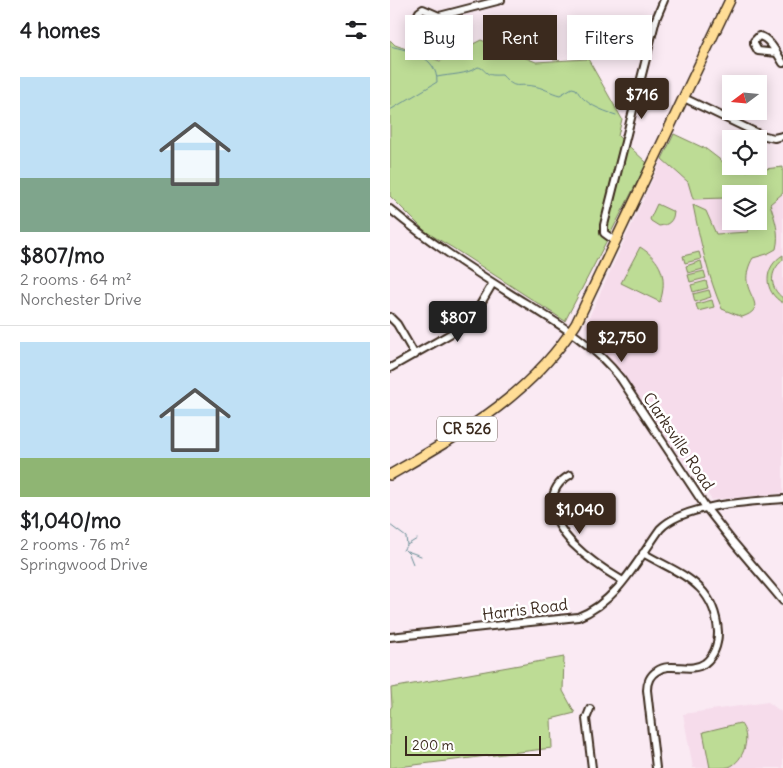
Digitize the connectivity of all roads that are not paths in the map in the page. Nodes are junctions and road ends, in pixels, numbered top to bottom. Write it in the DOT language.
graph roads {
  1 [pos="501,0"];
  2 [pos="664,0"];
  3 [pos="730,0"];
  4 [pos="443,15"];
  5 [pos="777,53"];
  6 [pos="783,63"];
  7 [pos="684,98"];
  8 [pos="783,136"];
  9 [pos="390,209"];
  10 [pos="615,240"];
  11 [pos="493,283"];
  12 [pos="390,317"];
  13 [pos="571,332"];
  14 [pos="415,355"];
  15 [pos="390,368"];
  16 [pos="390,475"];
  17 [pos="570,475"];
  18 [pos="783,499"];
  19 [pos="707,509"];
  20 [pos="643,553"];
  21 [pos="623,581"];
  22 [pos="783,601"];
  23 [pos="390,638"];
  24 [pos="590,708"];
  25 [pos="592,768"];
  26 [pos="656,768"];
  1 -- 4 [label="street"];
  2 -- 10 [label="street"];
  3 -- 7 [label="main road, CR 526"];
  5 -- 6 [label="street"];
  7 -- 8 [label="street"];
  7 -- 10 [label="main road, CR 526"];
  9 -- 11 [label="street, Clarksville Road"];
  10 -- 13 [label="main road, CR 526"];
  11 -- 13 [label="street, Clarksville Road"];
  11 -- 14 [label="street"];
  12 -- 14 [label="street"];
  13 -- 16 [label="main road, CR 526"];
  13 -- 19 [label="street, Clarksville Road"];
  14 -- 15 [label="street"];
  17 -- 21 [label="street"];
  18 -- 19 [label="street, Harris Road"];
  19 -- 20 [label="street, Harris Road"];
  19 -- 22 [label="street, Clarksville Road"];
  20 -- 21 [label="street, Harris Road"];
  20 -- 26 [label="street"];
  21 -- 23 [label="street, Harris Road"];
  24 -- 25 [label="street"];
}
